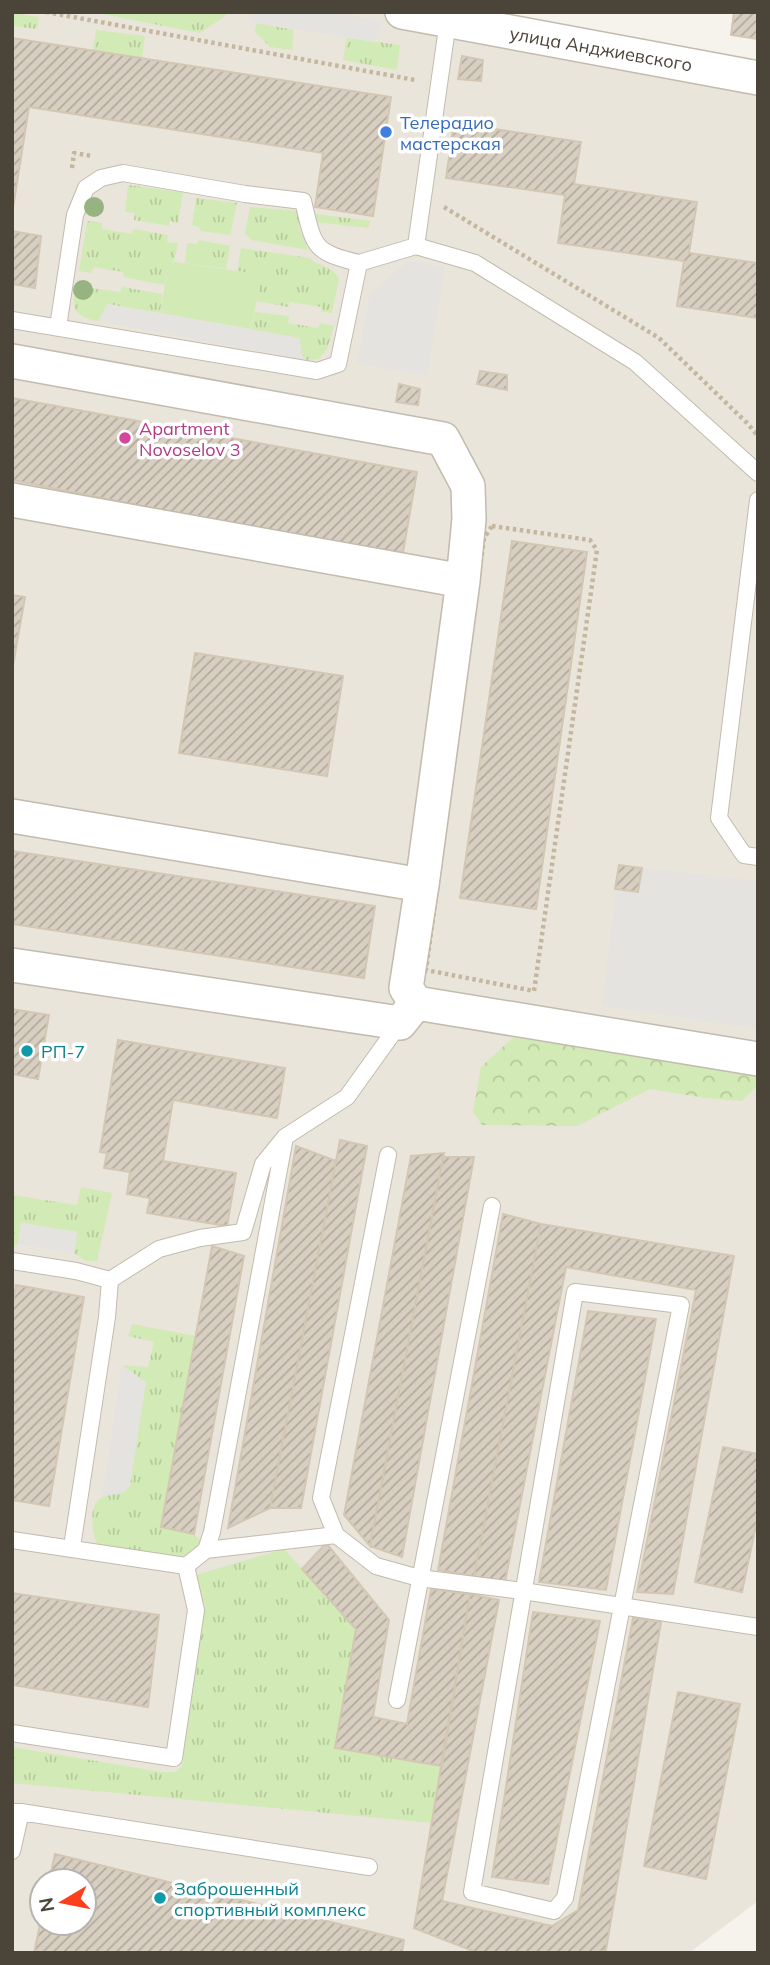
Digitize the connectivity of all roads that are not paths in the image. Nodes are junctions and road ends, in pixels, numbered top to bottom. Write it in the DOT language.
graph roads {
  1 [pos="402,12"];
  2 [pos="448,21"];
  3 [pos="758,78"];
  4 [pos="416,246"];
  5 [pos="359,263"];
  6 [pos="12,320"];
  7 [pos="58,327"];
  8 [pos="12,361"];
  9 [pos="758,473"];
  10 [pos="12,500"];
  11 [pos="758,500"];
  12 [pos="463,581"];
  13 [pos="12,816"];
  14 [pos="758,857"];
  15 [pos="422,884"];
  16 [pos="12,965"];
  17 [pos="408,1013"];
  18 [pos="758,1059"];
  19 [pos="285,1137"];
  20 [pos="388,1155"];
  21 [pos="492,1206"];
  22 [pos="12,1261"];
  23 [pos="110,1280"];
  24 [pos="336,1535"];
  25 [pos="12,1540"];
  26 [pos="72,1547"];
  27 [pos="206,1550"];
  28 [pos="186,1566"];
  29 [pos="419,1578"];
  30 [pos="523,1591"];
  31 [pos="621,1607"];
  32 [pos="758,1627"];
  33 [pos="397,1700"];
  34 [pos="12,1733"];
  35 [pos="16,1812"];
  36 [pos="12,1851"];
  37 [pos="369,1867"];
  1 -- 2 [label="street, улица Анджиевского"];
  2 -- 3 [label="street, улица Анджиевского"];
  2 -- 4 [label="lane"];
  4 -- 5 [label="lane"];
  4 -- 9 [label="lane"];
  5 -- 7 [label="lane"];
  5 -- 7 [label="lane"];
  6 -- 7 [label="lane"];
  8 -- 12 [label="street"];
  10 -- 12 [label="street"];
  11 -- 14 [label="lane"];
  12 -- 15 [label="street"];
  13 -- 15 [label="street"];
  15 -- 17 [label="street"];
  16 -- 17 [label="street"];
  17 -- 18 [label="street"];
  17 -- 19 [label="lane"];
  19 -- 23 [label="lane"];
  19 -- 27 [label="lane"];
  20 -- 24 [label="lane"];
  21 -- 29 [label="lane"];
  22 -- 23 [label="lane"];
  23 -- 26 [label="lane"];
  24 -- 27 [label="lane"];
  24 -- 29 [label="lane"];
  25 -- 26 [label="lane"];
  26 -- 28 [label="lane"];
  27 -- 28 [label="lane"];
  28 -- 34 [label="lane"];
  29 -- 30 [label="lane"];
  29 -- 33 [label="lane"];
  30 -- 31 [label="lane"];
  30 -- 31 [label="lane"];
  30 -- 31 [label="lane"];
  31 -- 32 [label="lane"];
  35 -- 36 [label="lane"];
  35 -- 37 [label="lane"];
}
